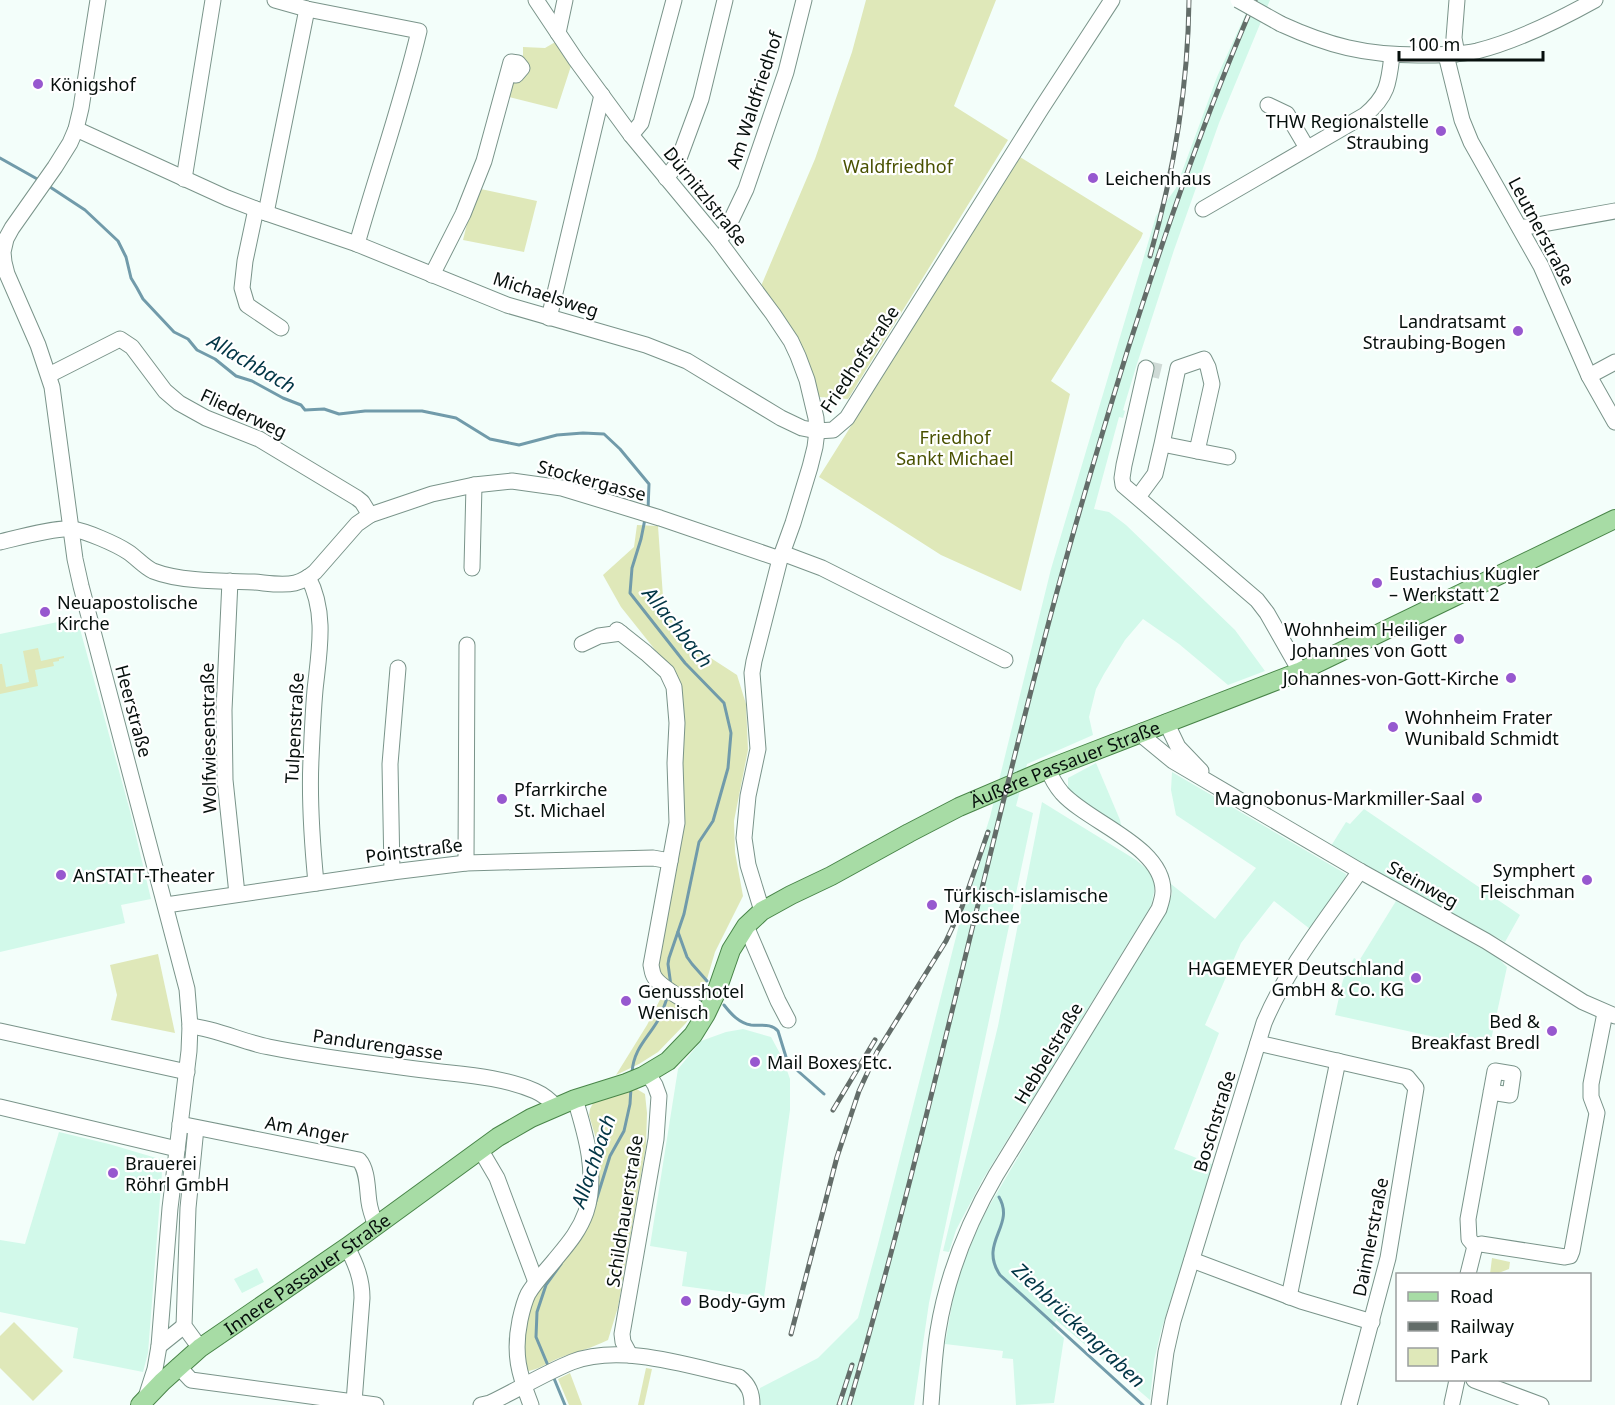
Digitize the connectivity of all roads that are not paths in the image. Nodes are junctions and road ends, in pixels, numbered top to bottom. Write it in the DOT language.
graph roads {
  1 [pos="99,0"];
  2 [pos="213,0"];
  3 [pos="275,0"];
  4 [pos="536,0"];
  5 [pos="565,0"];
  6 [pos="674,0"];
  7 [pos="725,0"];
  8 [pos="804,0"];
  9 [pos="1112,0"];
  10 [pos="1238,0"];
  11 [pos="1457,0"];
  12 [pos="1594,0"];
  13 [pos="307,9"];
  14 [pos="558,33"];
  15 [pos="1392,55"];
  16 [pos="1452,55"];
  17 [pos="508,74"];
  18 [pos="602,95"];
  19 [pos="1268,105"];
  20 [pos="76,129"];
  21 [pos="631,135"];
  22 [pos="1307,148"];
  23 [pos="184,178"];
  24 [pos="666,178"];
  25 [pos="1203,208"];
  26 [pos="261,211"];
  27 [pos="1615,211"];
  28 [pos="1521,228"];
  29 [pos="3,235"];
  30 [pos="718,240"];
  31 [pos="357,244"];
  32 [pos="432,275"];
  33 [pos="549,318"];
  34 [pos="281,328"];
  35 [pos="1615,362"];
  36 [pos="1146,368"];
  37 [pos="48,375"];
  38 [pos="1590,376"];
  39 [pos="1615,422"];
  40 [pos="817,431"];
  41 [pos="1162,444"];
  42 [pos="1197,451"];
  43 [pos="1228,456"];
  44 [pos="474,485"];
  45 [pos="1138,497"];
  46 [pos="370,515"];
  47 [pos="1615,519"];
  48 [pos="71,529"];
  49 [pos="0,542"];
  50 [pos="781,556"];
  51 [pos="472,568"];
  52 [pos="308,578"];
  53 [pos="230,581"];
  54 [pos="582,644"];
  55 [pos="467,645"];
  56 [pos="1005,660"];
  57 [pos="398,668"];
  58 [pos="1299,672"];
  59 [pos="1166,722"];
  60 [pos="1142,731"];
  61 [pos="1048,769"];
  62 [pos="1214,784"];
  63 [pos="670,861"];
  64 [pos="466,863"];
  65 [pos="392,872"];
  66 [pos="1360,872"];
  67 [pos="316,884"];
  68 [pos="237,894"];
  69 [pos="166,905"];
  70 [pos="762,911"];
  71 [pos="746,926"];
  72 [pos="706,1014"];
  73 [pos="1610,1015"];
  74 [pos="788,1020"];
  75 [pos="190,1026"];
  76 [pos="0,1031"];
  77 [pos="1258,1043"];
  78 [pos="1338,1061"];
  79 [pos="187,1072"];
  80 [pos="646,1075"];
  81 [pos="1491,1092"];
  82 [pos="591,1094"];
  83 [pos="0,1107"];
  84 [pos="556,1107"];
  85 [pos="180,1124"];
  86 [pos="196,1128"];
  87 [pos="177,1149"];
  88 [pos="480,1149"];
  89 [pos="170,1208"];
  90 [pos="188,1208"];
  91 [pos="376,1226"];
  92 [pos="1475,1246"];
  93 [pos="347,1247"];
  94 [pos="1192,1260"];
  95 [pos="1468,1273"];
  96 [pos="536,1282"];
  97 [pos="163,1291"];
  98 [pos="185,1292"];
  99 [pos="1289,1297"];
  100 [pos="1371,1322"];
  101 [pos="184,1326"];
  102 [pos="159,1346"];
  103 [pos="200,1348"];
  104 [pos="630,1355"];
  105 [pos="178,1366"];
  106 [pos="1457,1381"];
  107 [pos="1477,1381"];
  108 [pos="524,1387"];
  109 [pos="752,1400"];
  110 [pos="354,1402"];
  111 [pos="143,1403"];
  112 [pos="1452,1403"];
  113 [pos="376,1405"];
  114 [pos="482,1405"];
  115 [pos="531,1405"];
  116 [pos="931,1405"];
  117 [pos="1159,1405"];
  118 [pos="1349,1405"];
  119 [pos="1541,1405"];
  1 -- 20 [label="street"];
  2 -- 23 [label="street"];
  3 -- 13 [label="street"];
  4 -- 14 [label="street, Dürnitzlstraße"];
  5 -- 14 [label="street"];
  6 -- 21 [label="street"];
  7 -- 24 [label="street"];
  8 -- 30 [label="street, Am Waldfriedhof"];
  9 -- 40 [label="street, Friedhofstraße"];
  10 -- 15 [label="street, bridge"];
  11 -- 16 [label="street, Leutnerstraße"];
  12 -- 16 [label="street"];
  13 -- 26 [label="street"];
  13 -- 31 [label="street"];
  14 -- 18 [label="street, Dürnitzlstraße"];
  15 -- 16 [label="street"];
  15 -- 22 [label="street"];
  16 -- 28 [label="street, Leutnerstraße"];
  17 -- 32 [label="street"];
  18 -- 21 [label="street, Dürnitzlstraße"];
  18 -- 33 [label="street"];
  19 -- 22 [label="street"];
  20 -- 23 [label="street, Michaelsweg"];
  20 -- 29 [label="street"];
  21 -- 24 [label="street, Dürnitzlstraße"];
  22 -- 25 [label="street"];
  23 -- 26 [label="street, Michaelsweg"];
  24 -- 30 [label="street, Dürnitzlstraße"];
  26 -- 31 [label="street, Michaelsweg"];
  26 -- 34 [label="street"];
  27 -- 28 [label="street"];
  28 -- 38 [label="street, Leutnerstraße"];
  29 -- 37 [label="street, Heerstraße"];
  30 -- 40 [label="street, Dürnitzlstraße"];
  31 -- 32 [label="street, Michaelsweg"];
  32 -- 33 [label="street, Michaelsweg"];
  33 -- 40 [label="street, Michaelsweg"];
  35 -- 38 [label="street"];
  36 -- 45 [label="street"];
  37 -- 46 [label="street, Fliederweg"];
  37 -- 48 [label="street, Heerstraße"];
  38 -- 39 [label="street, Leutnerstraße"];
  40 -- 50 [label="street, Friedhofstraße"];
  41 -- 42 [label="street"];
  41 -- 42 [label="street"];
  41 -- 45 [label="street"];
  42 -- 43 [label="street"];
  44 -- 46 [label="street, Stockergasse"];
  44 -- 50 [label="street, Stockergasse"];
  44 -- 51 [label="street"];
  45 -- 58 [label="street"];
  46 -- 52 [label="street, Stockergasse"];
  47 -- 58 [label="main road, Äußere Passauer Straße"];
  48 -- 49 [label="street"];
  48 -- 53 [label="street"];
  48 -- 69 [label="street, Heerstraße"];
  50 -- 56 [label="street, Stockergasse"];
  50 -- 70 [label="street, Friedhofstraße"];
  52 -- 53 [label="street"];
  52 -- 67 [label="street, Tulpenstraße"];
  53 -- 68 [label="street, Wolfwiesenstraße"];
  54 -- 63 [label="street"];
  55 -- 64 [label="street"];
  57 -- 65 [label="street"];
  58 -- 59 [label="main road, Äußere Passauer Straße"];
  59 -- 60 [label="main road, Äußere Passauer Straße"];
  59 -- 62 [label="street, Steinweg"];
  60 -- 61 [label="main road, Äußere Passauer Straße"];
  60 -- 62 [label="street, Steinweg"];
  61 -- 70 [label="main road, Äußere Passauer Straße"];
  61 -- 116 [label="street, Hebbelstraße"];
  62 -- 66 [label="street, Steinweg"];
  63 -- 64 [label="street, Pointstraße"];
  63 -- 72 [label="street"];
  64 -- 65 [label="street, Pointstraße"];
  65 -- 67 [label="street, Pointstraße"];
  66 -- 73 [label="street, Steinweg"];
  66 -- 77 [label="street, Boschstraße"];
  67 -- 68 [label="street, Pointstraße"];
  68 -- 69 [label="street, Pointstraße"];
  69 -- 75 [label="street, Heerstraße"];
  70 -- 71 [label="main road, Äußere Passauer Straße"];
  71 -- 72 [label="main road, Äußere Passauer Straße"];
  71 -- 74 [label="street"];
  72 -- 80 [label="main road, Äußere Passauer Straße"];
  73 -- 92 [label="street"];
  75 -- 79 [label="street, Heerstraße"];
  75 -- 84 [label="street, Pandurengasse"];
  76 -- 79 [label="street"];
  77 -- 78 [label="street"];
  77 -- 94 [label="street, Boschstraße"];
  78 -- 99 [label="street"];
  78 -- 100 [label="street, Daimlerstraße"];
  79 -- 85 [label="street, Heerstraße"];
  80 -- 82 [label="main road, Äußere Passauer Straße"];
  80 -- 104 [label="street, Schildhauerstraße"];
  81 -- 92 [label="street"];
  82 -- 84 [label="main road, Innere Passauer Straße"];
  82 -- 96 [label="street"];
  83 -- 87 [label="street"];
  84 -- 88 [label="main road, Innere Passauer Straße"];
  85 -- 86 [label="street, Am Anger"];
  85 -- 87 [label="street, Heerstraße"];
  86 -- 90 [label="street"];
  86 -- 91 [label="street, Am Anger"];
  87 -- 89 [label="street, Heerstraße"];
  88 -- 91 [label="main road, Innere Passauer Straße"];
  88 -- 96 [label="street"];
  89 -- 90 [label="street"];
  89 -- 97 [label="street, Heerstraße"];
  90 -- 98 [label="street"];
  91 -- 93 [label="main road, Innere Passauer Straße"];
  92 -- 95 [label="street"];
  93 -- 103 [label="main road, Innere Passauer Straße"];
  93 -- 110 [label="street"];
  94 -- 99 [label="street"];
  94 -- 117 [label="street, Boschstraße"];
  96 -- 108 [label="street"];
  97 -- 98 [label="street"];
  97 -- 102 [label="street, Heerstraße"];
  98 -- 101 [label="street"];
  99 -- 100 [label="street"];
  100 -- 118 [label="street, Daimlerstraße"];
  101 -- 102 [label="street"];
  101 -- 103 [label="street"];
  102 -- 111 [label="street, Heerstraße"];
  103 -- 105 [label="main road, Innere Passauer Straße"];
  104 -- 108 [label="street"];
  104 -- 109 [label="street"];
  105 -- 110 [label="street"];
  105 -- 111 [label="main road, Innere Passauer Straße"];
  106 -- 112 [label="street"];
  107 -- 119 [label="street"];
  108 -- 114 [label="street"];
  108 -- 115 [label="street"];
  110 -- 113 [label="street"];
}
